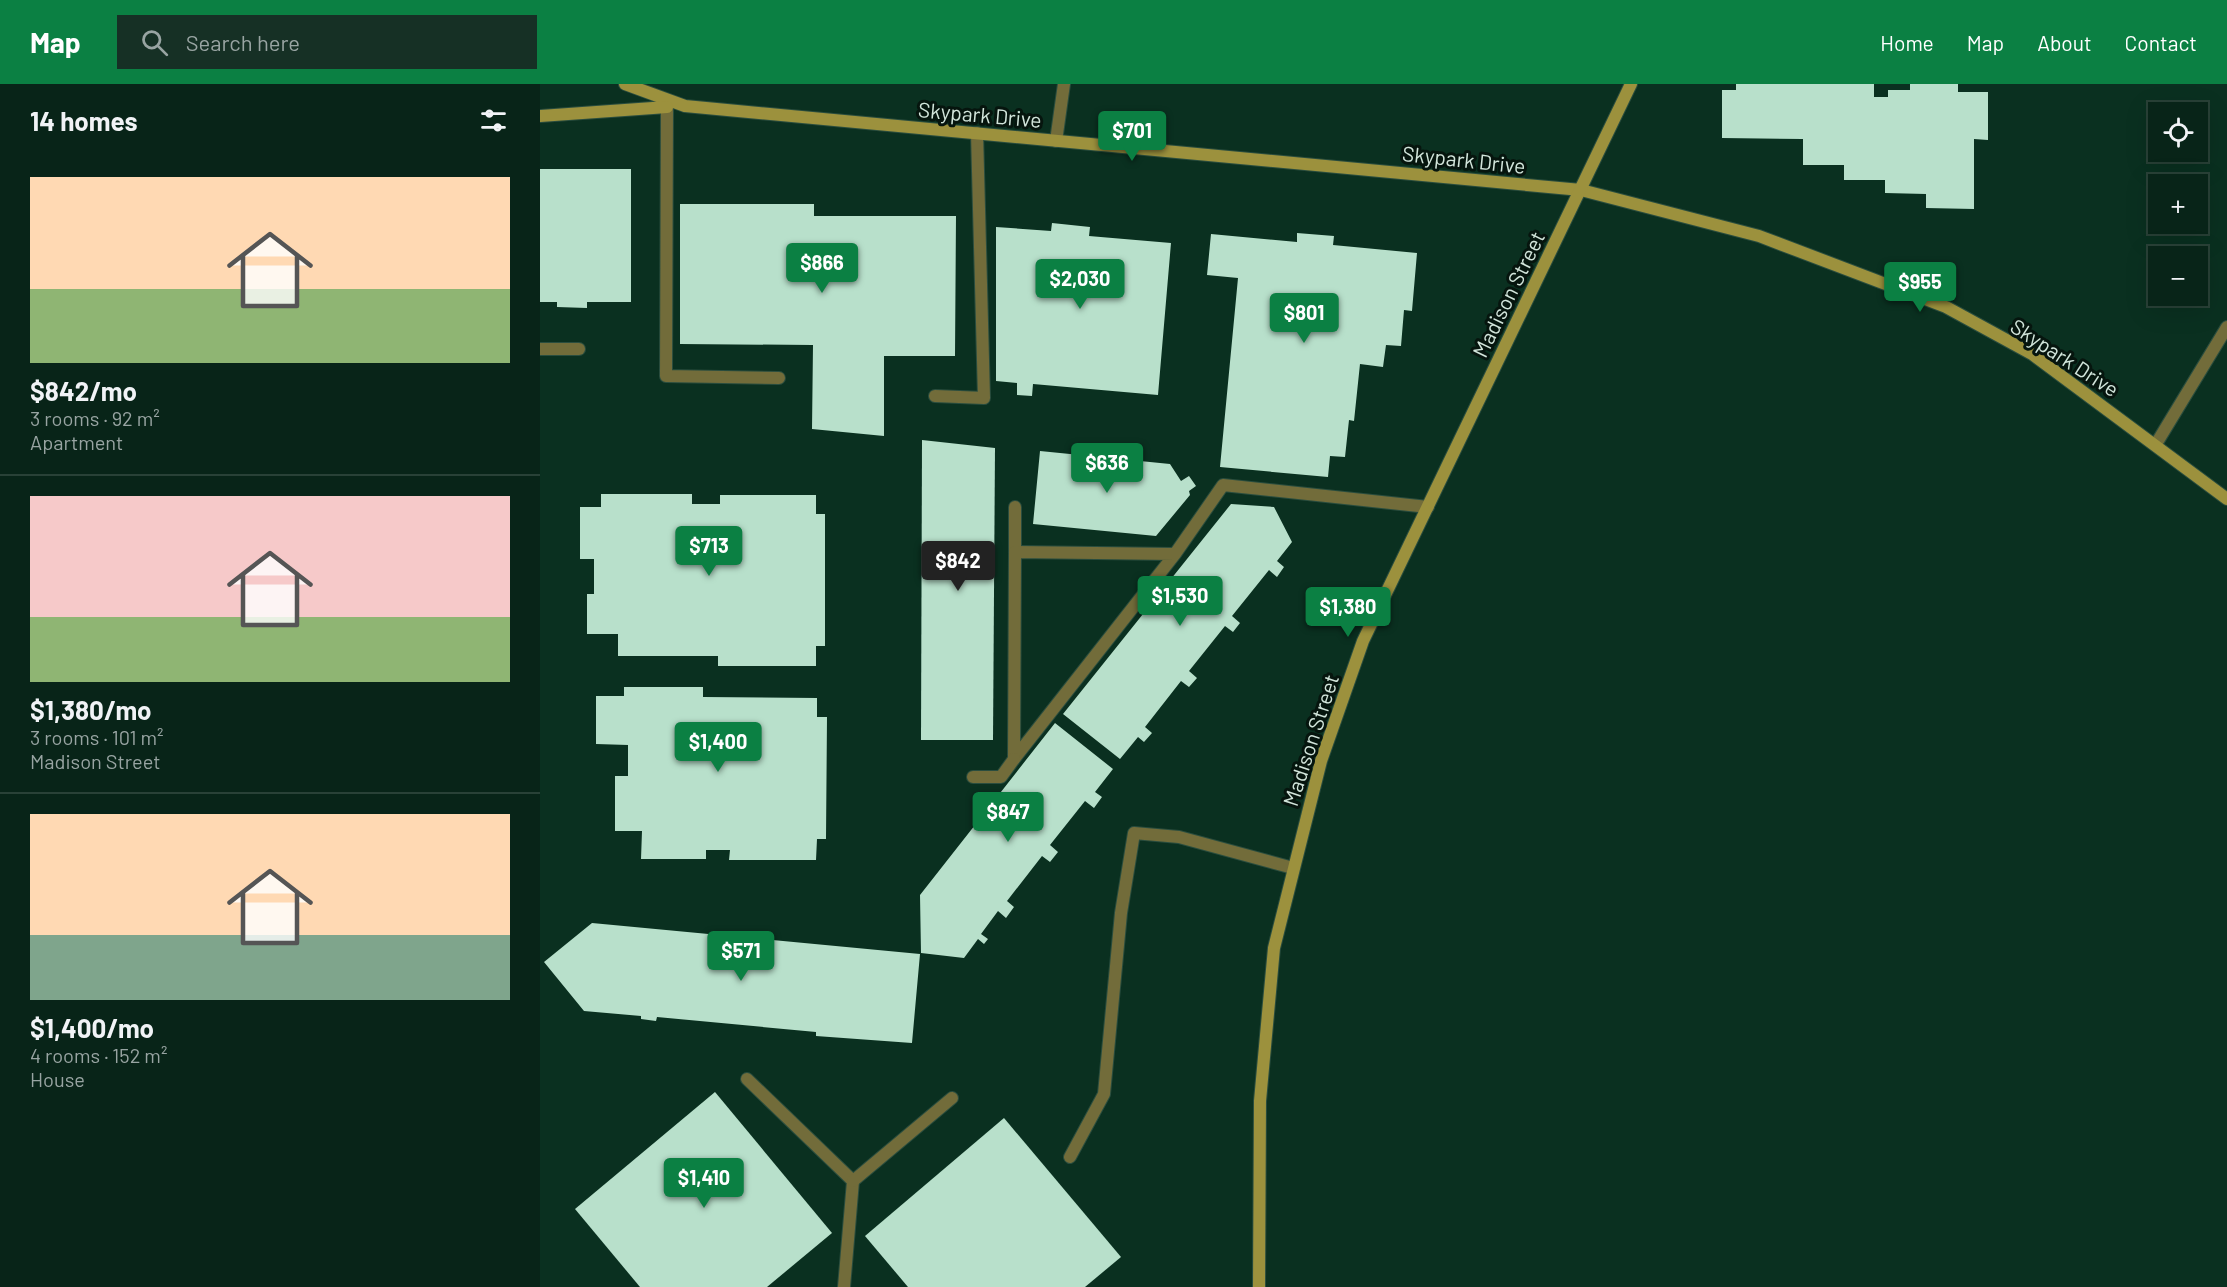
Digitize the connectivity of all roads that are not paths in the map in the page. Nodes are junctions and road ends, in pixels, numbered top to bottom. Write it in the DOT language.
graph roads {
  1 [pos="626,84"];
  2 [pos="1064,84"];
  3 [pos="1631,84"];
  4 [pos="667,107"];
  5 [pos="540,116"];
  6 [pos="977,133"];
  7 [pos="1056,141"];
  8 [pos="1581,190"];
  9 [pos="2227,327"];
  10 [pos="540,349"];
  11 [pos="579,349"];
  12 [pos="779,378"];
  13 [pos="935,396"];
  14 [pos="2156,444"];
  15 [pos="2227,499"];
  16 [pos="1015,507"];
  17 [pos="1428,507"];
  18 [pos="1015,552"];
  19 [pos="1175,554"];
  20 [pos="1014,759"];
  21 [pos="973,777"];
  22 [pos="1293,868"];
  23 [pos="747,1079"];
  24 [pos="952,1098"];
  25 [pos="1070,1157"];
  26 [pos="853,1181"];
  27 [pos="844,1287"];
  28 [pos="1259,1287"];
  1 -- 6 [label="main road, Skypark Drive"];
  2 -- 7 [label="lane"];
  3 -- 8 [label="main road, Madison Street"];
  4 -- 5 [label="main road"];
  4 -- 12 [label="lane"];
  6 -- 7 [label="main road, Skypark Drive"];
  6 -- 13 [label="lane"];
  7 -- 8 [label="main road, Skypark Drive"];
  8 -- 14 [label="main road, Skypark Drive"];
  8 -- 17 [label="main road, Madison Street"];
  9 -- 14 [label="lane"];
  10 -- 11 [label="lane"];
  14 -- 15 [label="main road, Skypark Drive"];
  16 -- 18 [label="lane"];
  17 -- 19 [label="lane"];
  17 -- 22 [label="main road, Madison Street"];
  18 -- 19 [label="lane"];
  18 -- 20 [label="lane"];
  19 -- 20 [label="lane"];
  20 -- 21 [label="lane"];
  22 -- 25 [label="lane"];
  22 -- 28 [label="main road, Madison Street"];
  23 -- 26 [label="lane"];
  24 -- 26 [label="lane"];
  26 -- 27 [label="lane"];
}
